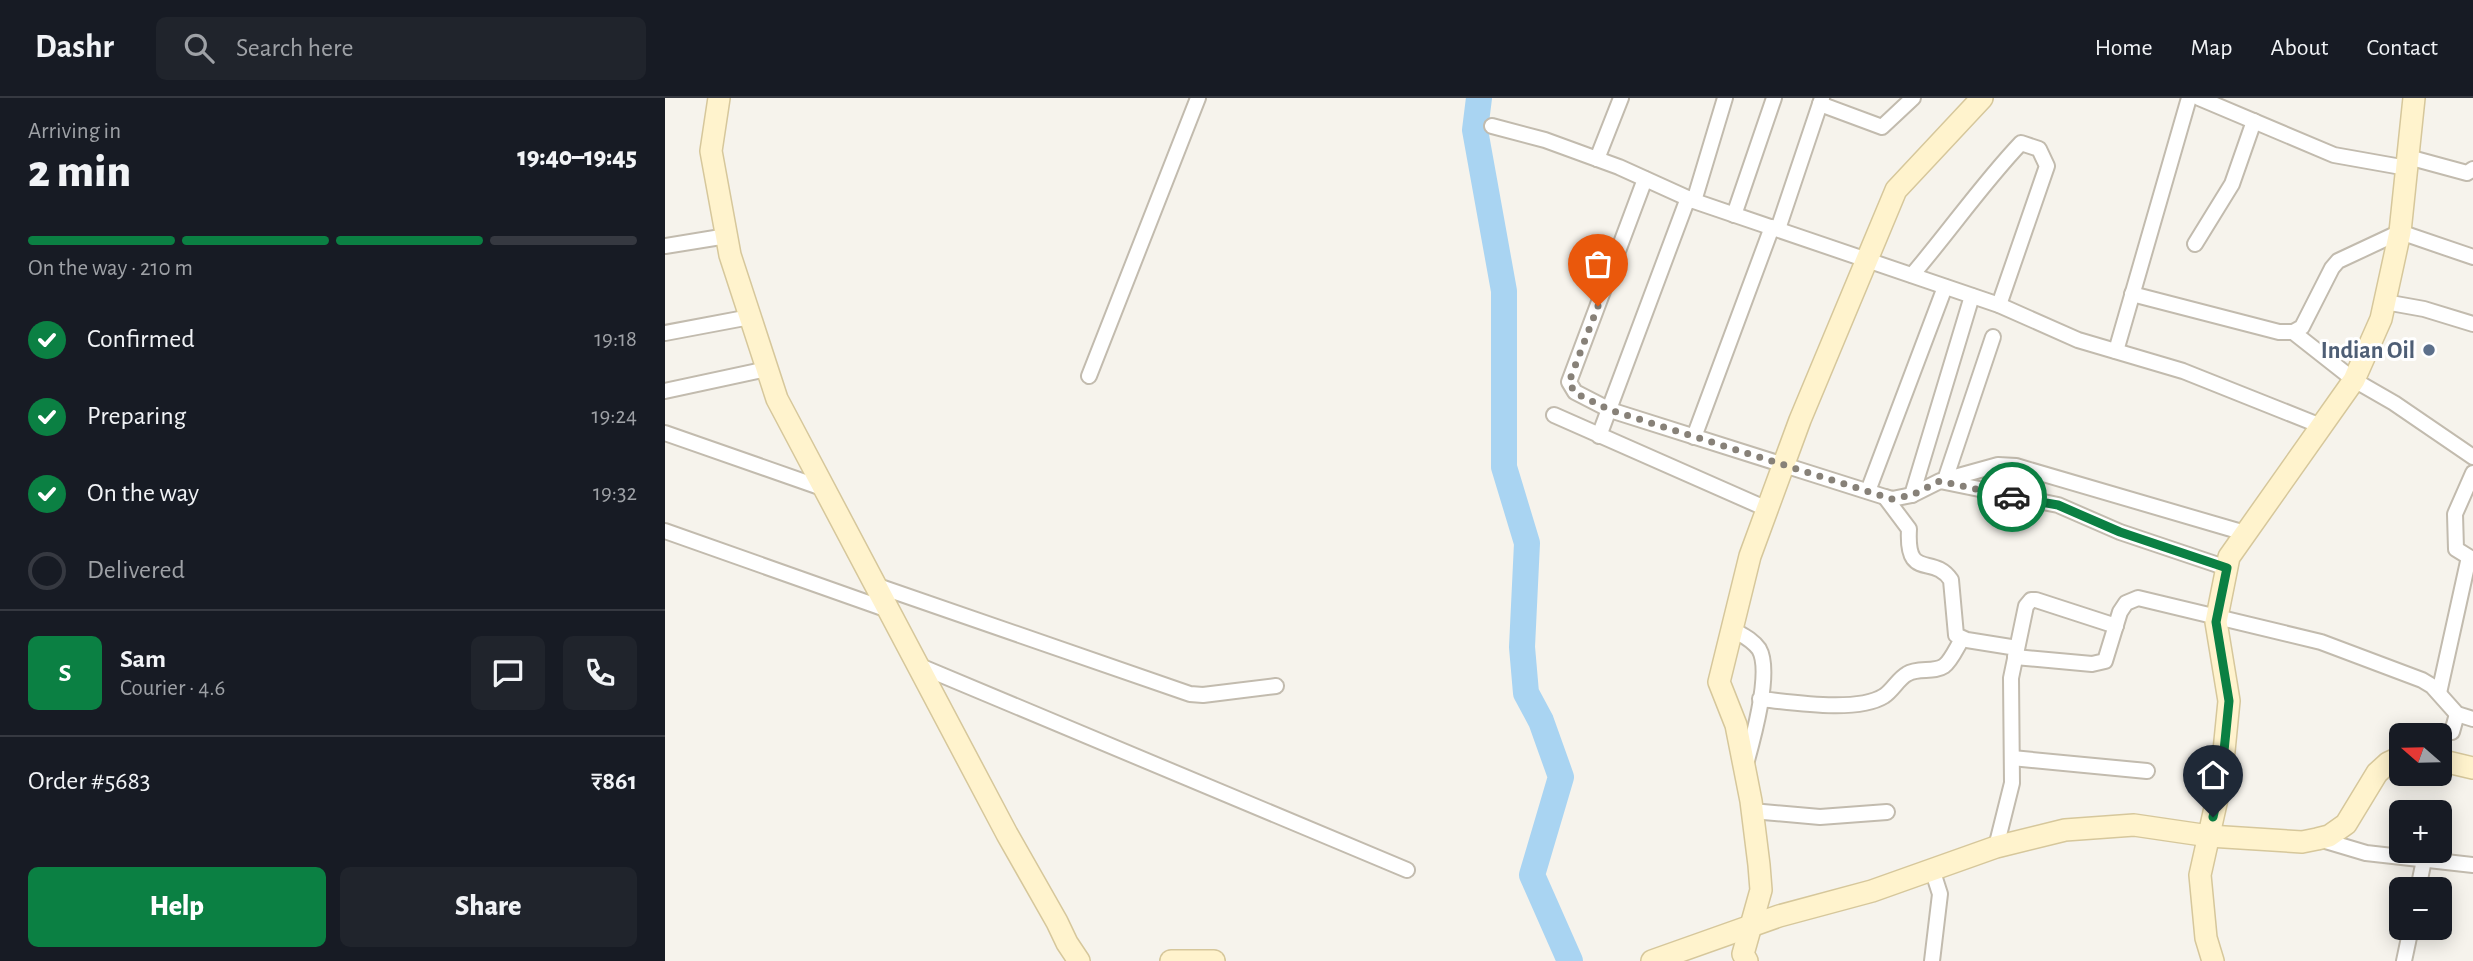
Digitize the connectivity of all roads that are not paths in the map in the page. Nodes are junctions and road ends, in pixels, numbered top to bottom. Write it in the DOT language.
graph roads {
  1 [pos="719,98"];
  2 [pos="1198,98"];
  3 [pos="1621,98"];
  4 [pos="1725,98"];
  5 [pos="1773,98"];
  6 [pos="1913,98"];
  7 [pos="1982,98"];
  8 [pos="2189,98"];
  9 [pos="2199,98"];
  10 [pos="2414,98"];
  11 [pos="1821,101"];
  12 [pos="2254,121"];
  13 [pos="1492,127"];
  14 [pos="1597,159"];
  15 [pos="2407,163"];
  16 [pos="2473,169"];
  17 [pos="1645,179"];
  18 [pos="1691,200"];
  19 [pos="1734,215"];
  20 [pos="1775,228"];
  21 [pos="2400,232"];
  22 [pos="727,236"];
  23 [pos="2195,244"];
  24 [pos="665,246"];
  25 [pos="2473,257"];
  26 [pos="1869,259"];
  27 [pos="1912,275"];
  28 [pos="1945,287"];
  29 [pos="2132,294"];
  30 [pos="1972,296"];
  31 [pos="2385,302"];
  32 [pos="1999,305"];
  33 [pos="750,317"];
  34 [pos="2473,324"];
  35 [pos="2293,332"];
  36 [pos="665,333"];
  37 [pos="1993,337"];
  38 [pos="2116,351"];
  39 [pos="767,369"];
  40 [pos="1090,376"];
  41 [pos="2354,380"];
  42 [pos="665,391"];
  43 [pos="1610,410"];
  44 [pos="1554,415"];
  45 [pos="2321,426"];
  46 [pos="665,433"];
  47 [pos="1599,436"];
  48 [pos="1694,437"];
  49 [pos="2471,452"];
  50 [pos="1783,464"];
  51 [pos="2473,473"];
  52 [pos="1942,481"];
  53 [pos="825,489"];
  54 [pos="1868,491"];
  55 [pos="1912,495"];
  56 [pos="1885,497"];
  57 [pos="1767,509"];
  58 [pos="665,531"];
  59 [pos="2245,533"];
  60 [pos="2471,558"];
  61 [pos="2227,568"];
  62 [pos="878,586"];
  63 [pos="891,611"];
  64 [pos="2217,616"];
  65 [pos="2116,626"];
  66 [pos="1732,629"];
  67 [pos="1962,639"];
  68 [pos="2016,652"];
  69 [pos="920,666"];
  70 [pos="1276,686"];
  71 [pos="2439,693"];
  72 [pos="1760,699"];
  73 [pos="2457,714"];
  74 [pos="2473,719"];
  75 [pos="2452,732"];
  76 [pos="2012,758"];
  77 [pos="2389,763"];
  78 [pos="2452,763"];
  79 [pos="2473,768"];
  80 [pos="1745,769"];
  81 [pos="2147,771"];
  82 [pos="1752,810"];
  83 [pos="1887,812"];
  84 [pos="2209,836"];
  85 [pos="2317,839"];
  86 [pos="1996,847"];
  87 [pos="2389,855"];
  88 [pos="2452,863"];
  89 [pos="2473,865"];
  90 [pos="1932,869"];
  91 [pos="1407,870"];
  92 [pos="1751,926"];
  93 [pos="2408,940"];
  94 [pos="1065,952"];
  95 [pos="1079,961"];
  96 [pos="1171,961"];
  97 [pos="1214,961"];
  98 [pos="1652,961"];
  99 [pos="1747,961"];
  100 [pos="1932,961"];
  101 [pos="2213,961"];
  102 [pos="2404,961"];
  1 -- 22 [label="street"];
  2 -- 40 [label="street"];
  3 -- 14 [label="street"];
  4 -- 18 [label="street"];
  5 -- 19 [label="street"];
  6 -- 11 [label="street"];
  7 -- 26 [label="street"];
  8 -- 29 [label="street"];
  9 -- 12 [label="street"];
  10 -- 15 [label="street"];
  11 -- 20 [label="street"];
  12 -- 15 [label="street"];
  12 -- 23 [label="street"];
  13 -- 14 [label="street"];
  14 -- 17 [label="street"];
  15 -- 16 [label="street"];
  15 -- 21 [label="street"];
  17 -- 18 [label="street"];
  17 -- 43 [label="street"];
  18 -- 19 [label="street"];
  18 -- 43 [label="street"];
  19 -- 20 [label="street"];
  20 -- 26 [label="street"];
  20 -- 48 [label="street"];
  21 -- 25 [label="street"];
  21 -- 31 [label="street"];
  21 -- 35 [label="street"];
  22 -- 24 [label="street"];
  22 -- 33 [label="street"];
  26 -- 27 [label="street"];
  26 -- 50 [label="street"];
  27 -- 28 [label="street"];
  27 -- 32 [label="street"];
  28 -- 30 [label="street"];
  28 -- 54 [label="street"];
  29 -- 35 [label="street"];
  29 -- 38 [label="street"];
  30 -- 32 [label="street"];
  30 -- 55 [label="street"];
  31 -- 34 [label="street"];
  31 -- 41 [label="street"];
  32 -- 38 [label="street"];
  33 -- 36 [label="street"];
  33 -- 39 [label="street"];
  35 -- 41 [label="street"];
  37 -- 52 [label="street"];
  38 -- 45 [label="street"];
  39 -- 42 [label="street"];
  39 -- 53 [label="street"];
  41 -- 45 [label="street"];
  41 -- 49 [label="street"];
  43 -- 47 [label="street"];
  43 -- 48 [label="street"];
  44 -- 47 [label="street"];
  45 -- 59 [label="street"];
  46 -- 53 [label="street"];
  47 -- 57 [label="street"];
  48 -- 50 [label="street"];
  50 -- 54 [label="street"];
  50 -- 57 [label="street"];
  51 -- 60 [label="street"];
  52 -- 55 [label="street"];
  52 -- 59 [label="street"];
  52 -- 61 [label="street"];
  53 -- 62 [label="street"];
  54 -- 56 [label="street"];
  55 -- 56 [label="street"];
  56 -- 67 [label="street"];
  57 -- 66 [label="street"];
  58 -- 63 [label="street"];
  59 -- 61 [label="street"];
  60 -- 71 [label="street"];
  61 -- 64 [label="street"];
  62 -- 63 [label="street"];
  62 -- 70 [label="street"];
  63 -- 69 [label="street"];
  64 -- 65 [label="street"];
  64 -- 71 [label="street"];
  64 -- 84 [label="street"];
  65 -- 68 [label="street"];
  65 -- 68 [label="street"];
  66 -- 72 [label="street"];
  66 -- 80 [label="street"];
  67 -- 68 [label="street"];
  67 -- 72 [label="street"];
  68 -- 76 [label="street"];
  69 -- 91 [label="street"];
  69 -- 94 [label="street"];
  71 -- 73 [label="street"];
  72 -- 80 [label="street"];
  73 -- 74 [label="street"];
  73 -- 75 [label="street"];
  76 -- 81 [label="street"];
  76 -- 86 [label="street"];
  77 -- 85 [label="street"];
  78 -- 79 [label="street"];
  80 -- 82 [label="street"];
  82 -- 83 [label="street"];
  82 -- 92 [label="street"];
  84 -- 85 [label="street"];
  84 -- 86 [label="street"];
  84 -- 101 [label="street"];
  85 -- 87 [label="street"];
  86 -- 90 [label="street"];
  88 -- 89 [label="street"];
  90 -- 92 [label="street"];
  90 -- 100 [label="street"];
  92 -- 98 [label="street"];
  92 -- 99 [label="street"];
  93 -- 102 [label="street"];
  94 -- 95 [label="street"];
  96 -- 97 [label="street"];
}
